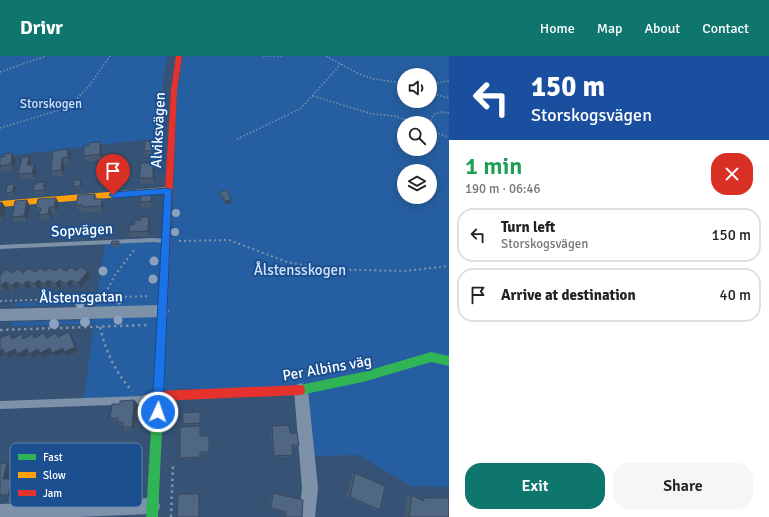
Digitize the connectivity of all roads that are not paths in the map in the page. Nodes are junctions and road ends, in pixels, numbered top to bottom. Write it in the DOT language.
graph roads {
  1 [pos="179,56"];
  2 [pos="168,190"];
  3 [pos="0,204"];
  4 [pos="166,241"];
  5 [pos="0,247"];
  6 [pos="163,311"];
  7 [pos="0,315"];
  8 [pos="449,361"];
  9 [pos="301,390"];
  10 [pos="159,396"];
  11 [pos="0,405"];
  12 [pos="0,512"];
  13 [pos="152,512"];
  14 [pos="307,517"];
  1 -- 2 [label="street, Alviksvägen"];
  2 -- 3 [label="street"];
  2 -- 4 [label="street, Alviksvägen"];
  4 -- 5 [label="lane, Sopvägen"];
  4 -- 6 [label="street, Alviksvägen"];
  6 -- 7 [label="street, Ålstensgatan"];
  6 -- 10 [label="street, Alviksvägen"];
  8 -- 9 [label="street, Per Albins väg"];
  9 -- 10 [label="street, Per Albins väg"];
  9 -- 14 [label="street"];
  10 -- 11 [label="lane"];
  10 -- 13 [label="street, Alviksvägen"];
  12 -- 13 [label="street"];
}
